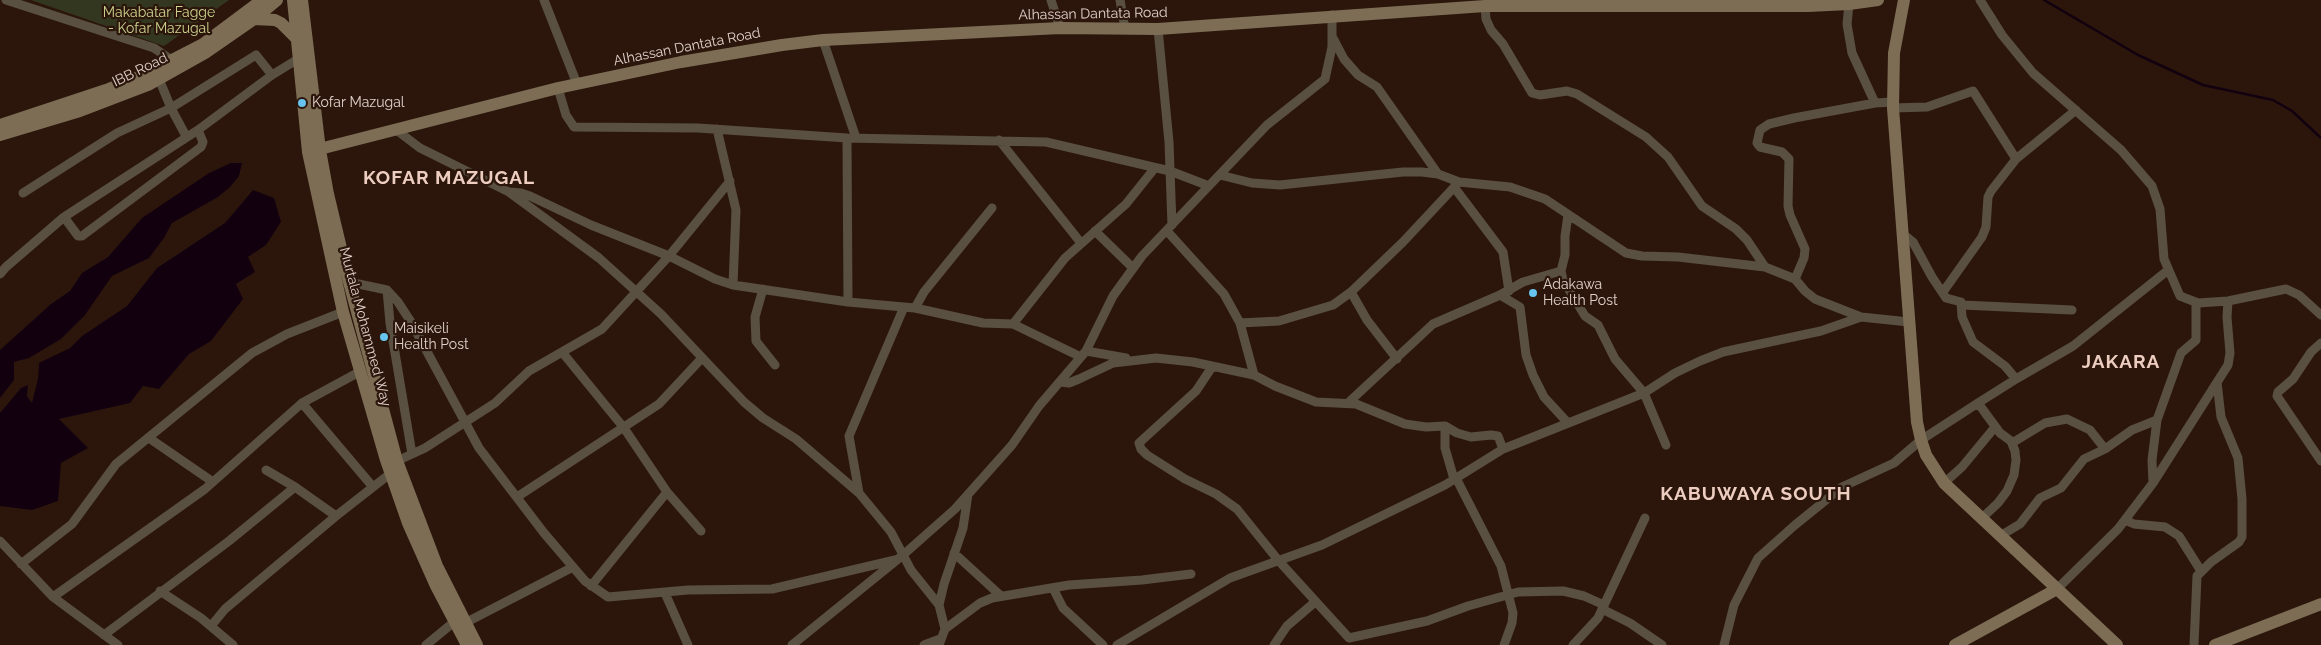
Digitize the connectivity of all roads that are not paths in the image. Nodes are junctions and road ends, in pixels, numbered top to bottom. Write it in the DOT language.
graph roads {
  1 [pos="6,0"];
  2 [pos="262,0"];
  3 [pos="277,0"];
  4 [pos="293,0"];
  5 [pos="302,0"];
  6 [pos="544,0"];
  7 [pos="1051,0"];
  8 [pos="1120,0"];
  9 [pos="1878,0"];
  10 [pos="1904,0"];
  11 [pos="1980,0"];
  12 [pos="1493,4"];
  13 [pos="1849,4"];
  14 [pos="1332,15"];
  15 [pos="254,19"];
  16 [pos="1060,28"];
  17 [pos="1125,29"];
  18 [pos="1158,29"];
  19 [pos="1333,38"];
  20 [pos="297,39"];
  21 [pos="824,40"];
  22 [pos="298,59"];
  23 [pos="173,61"];
  24 [pos="272,75"];
  25 [pos="159,78"];
  26 [pos="577,84"];
  27 [pos="558,88"];
  28 [pos="1875,103"];
  29 [pos="1893,105"];
  30 [pos="171,108"];
  31 [pos="2076,110"];
  32 [pos="0,125"];
  33 [pos="395,129"];
  34 [pos="717,129"];
  35 [pos="198,130"];
  36 [pos="0,136"];
  37 [pos="186,136"];
  38 [pos="852,138"];
  39 [pos="998,140"];
  40 [pos="314,151"];
  41 [pos="2016,159"];
  42 [pos="1154,169"];
  43 [pos="1170,171"];
  44 [pos="1438,174"];
  45 [pos="1220,175"];
  46 [pos="730,181"];
  47 [pos="1457,184"];
  48 [pos="1208,186"];
  49 [pos="509,192"];
  50 [pos="23,193"];
  51 [pos="992,208"];
  52 [pos="1568,215"];
  53 [pos="64,217"];
  54 [pos="1169,228"];
  55 [pos="1095,231"];
  56 [pos="1903,234"];
  57 [pos="1081,243"];
  58 [pos="669,256"];
  59 [pos="1765,267"];
  60 [pos="1133,268"];
  61 [pos="1561,271"];
  62 [pos="2167,271"];
  63 [pos="0,274"];
  64 [pos="1795,279"];
  65 [pos="349,282"];
  66 [pos="733,285"];
  67 [pos="763,289"];
  68 [pos="387,290"];
  69 [pos="637,291"];
  70 [pos="1509,291"];
  71 [pos="1351,292"];
  72 [pos="1943,292"];
  73 [pos="1500,296"];
  74 [pos="2228,301"];
  75 [pos="848,302"];
  76 [pos="2196,302"];
  77 [pos="1962,305"];
  78 [pos="904,307"];
  79 [pos="915,308"];
  80 [pos="2072,310"];
  81 [pos="343,312"];
  82 [pos="2321,314"];
  83 [pos="1861,317"];
  84 [pos="1909,322"];
  85 [pos="1240,323"];
  86 [pos="1013,324"];
  87 [pos="2321,343"];
  88 [pos="562,352"];
  89 [pos="1083,354"];
  90 [pos="702,358"];
  91 [pos="1397,359"];
  92 [pos="1134,360"];
  93 [pos="775,364"];
  94 [pos="1212,367"];
  95 [pos="361,371"];
  96 [pos="1254,375"];
  97 [pos="2016,378"];
  98 [pos="1060,382"];
  99 [pos="2217,382"];
  100 [pos="1644,393"];
  101 [pos="1349,402"];
  102 [pos="302,403"];
  103 [pos="1978,403"];
  104 [pos="2157,420"];
  105 [pos="465,422"];
  106 [pos="1568,423"];
  107 [pos="1444,426"];
  108 [pos="1995,427"];
  109 [pos="624,428"];
  110 [pos="149,438"];
  111 [pos="1921,440"];
  112 [pos="2012,443"];
  113 [pos="1666,445"];
  114 [pos="1503,449"];
  115 [pos="2105,449"];
  116 [pos="412,454"];
  117 [pos="397,461"];
  118 [pos="2321,461"];
  119 [pos="266,470"];
  120 [pos="391,473"];
  121 [pos="1455,478"];
  122 [pos="213,482"];
  123 [pos="1944,483"];
  124 [pos="2153,483"];
  125 [pos="295,487"];
  126 [pos="373,487"];
  127 [pos="667,492"];
  128 [pos="859,493"];
  129 [pos="968,494"];
  130 [pos="517,497"];
  131 [pos="336,516"];
  132 [pos="1645,518"];
  133 [pos="1982,518"];
  134 [pos="2125,520"];
  135 [pos="701,532"];
  136 [pos="2000,536"];
  137 [pos="0,541"];
  138 [pos="954,553"];
  139 [pos="900,558"];
  140 [pos="1278,560"];
  141 [pos="21,564"];
  142 [pos="573,567"];
  143 [pos="2201,571"];
  144 [pos="1192,574"];
  145 [pos="591,586"];
  146 [pos="1053,588"];
  147 [pos="2057,589"];
  148 [pos="160,591"];
  149 [pos="665,593"];
  150 [pos="1509,595"];
  151 [pos="1001,596"];
  152 [pos="53,597"];
  153 [pos="1315,602"];
  154 [pos="2321,604"];
  155 [pos="940,605"];
  156 [pos="1603,607"];
  157 [pos="460,623"];
  158 [pos="211,626"];
  159 [pos="945,629"];
  160 [pos="104,634"];
  161 [pos="2240,640"];
  162 [pos="1360,641"];
  163 [pos="940,642"];
  164 [pos="118,645"];
  165 [pos="233,645"];
  166 [pos="426,645"];
  167 [pos="466,645"];
  168 [pos="477,645"];
  169 [pos="688,645"];
  170 [pos="792,645"];
  171 [pos="924,645"];
  172 [pos="1103,645"];
  173 [pos="1117,645"];
  174 [pos="1274,645"];
  175 [pos="1504,645"];
  176 [pos="1573,645"];
  177 [pos="1662,645"];
  178 [pos="1724,645"];
  179 [pos="1955,645"];
  180 [pos="2116,645"];
  181 [pos="2194,645"];
  182 [pos="2215,645"];
  1 -- 23 [label="street"];
  2 -- 23 [label="main road, IBB Road"];
  3 -- 15 [label="main road, IBB Road"];
  4 -- 20 [label="main road, Murtala Mohammed Way"];
  5 -- 40 [label="main road, Murtala Mohammed Way"];
  6 -- 26 [label="street"];
  7 -- 16 [label="street"];
  8 -- 17 [label="street"];
  9 -- 13 [label="main road, Alhassan Dantata Road"];
  10 -- 29 [label="main road"];
  11 -- 31 [label="street"];
  12 -- 13 [label="main road, Alhassan Dantata Road"];
  12 -- 14 [label="main road, Alhassan Dantata Road"];
  12 -- 59 [label="street"];
  13 -- 28 [label="street"];
  14 -- 18 [label="main road, Alhassan Dantata Road"];
  14 -- 19 [label="street"];
  15 -- 20 [label="main road"];
  15 -- 25 [label="main road, IBB Road"];
  16 -- 17 [label="main road, Alhassan Dantata Road"];
  16 -- 21 [label="main road, Alhassan Dantata Road"];
  17 -- 18 [label="main road, Alhassan Dantata Road"];
  18 -- 43 [label="street"];
  19 -- 44 [label="street"];
  19 -- 45 [label="street"];
  20 -- 22 [label="main road, Murtala Mohammed Way"];
  21 -- 26 [label="main road, Alhassan Dantata Road"];
  21 -- 38 [label="street"];
  22 -- 24 [label="street"];
  22 -- 40 [label="main road, Murtala Mohammed Way"];
  23 -- 32 [label="main road, IBB Road"];
  24 -- 30 [label="street"];
  24 -- 35 [label="street"];
  25 -- 30 [label="street"];
  25 -- 36 [label="main road, IBB Road"];
  26 -- 27 [label="main road, Alhassan Dantata Road"];
  27 -- 33 [label="main road, Alhassan Dantata Road"];
  27 -- 34 [label="street"];
  28 -- 29 [label="street"];
  28 -- 64 [label="street"];
  29 -- 41 [label="street"];
  29 -- 56 [label="main road"];
  30 -- 37 [label="street"];
  30 -- 50 [label="street"];
  31 -- 41 [label="street"];
  31 -- 62 [label="street"];
  33 -- 40 [label="main road, Alhassan Dantata Road"];
  33 -- 49 [label="street"];
  34 -- 38 [label="street"];
  34 -- 46 [label="street"];
  35 -- 37 [label="street"];
  35 -- 53 [label="street"];
  37 -- 53 [label="street"];
  38 -- 39 [label="street"];
  38 -- 75 [label="street"];
  39 -- 42 [label="street"];
  39 -- 57 [label="street"];
  40 -- 65 [label="main road, Murtala Mohammed Way"];
  40 -- 81 [label="main road, Murtala Mohammed Way"];
  41 -- 72 [label="street"];
  42 -- 43 [label="street"];
  42 -- 55 [label="street"];
  43 -- 48 [label="street"];
  43 -- 54 [label="street"];
  44 -- 45 [label="street"];
  44 -- 47 [label="street"];
  45 -- 48 [label="street"];
  46 -- 58 [label="street"];
  46 -- 66 [label="street"];
  47 -- 52 [label="street"];
  47 -- 70 [label="street"];
  47 -- 71 [label="street"];
  48 -- 54 [label="street"];
  49 -- 58 [label="street"];
  49 -- 69 [label="street"];
  51 -- 79 [label="street"];
  52 -- 59 [label="street"];
  52 -- 61 [label="street"];
  53 -- 63 [label="street"];
  54 -- 60 [label="street"];
  54 -- 85 [label="street"];
  55 -- 57 [label="street"];
  55 -- 60 [label="street"];
  56 -- 72 [label="street"];
  56 -- 84 [label="main road"];
  57 -- 86 [label="street"];
  58 -- 66 [label="street"];
  58 -- 69 [label="street"];
  59 -- 64 [label="street"];
  60 -- 89 [label="street"];
  61 -- 70 [label="street"];
  61 -- 100 [label="street"];
  62 -- 76 [label="street"];
  62 -- 97 [label="street"];
  64 -- 83 [label="street"];
  65 -- 68 [label="street"];
  65 -- 117 [label="main road, Murtala Mohammed Way"];
  66 -- 67 [label="street"];
  67 -- 75 [label="street"];
  67 -- 93 [label="street"];
  68 -- 105 [label="street"];
  68 -- 116 [label="street"];
  69 -- 88 [label="street"];
  69 -- 90 [label="street"];
  70 -- 73 [label="street"];
  71 -- 85 [label="street"];
  71 -- 91 [label="street"];
  72 -- 77 [label="street"];
  73 -- 91 [label="street"];
  73 -- 106 [label="street"];
  74 -- 76 [label="street"];
  74 -- 82 [label="street"];
  74 -- 99 [label="street"];
  75 -- 78 [label="street"];
  76 -- 104 [label="street"];
  77 -- 80 [label="street"];
  77 -- 97 [label="street"];
  78 -- 79 [label="street"];
  78 -- 128 [label="street"];
  79 -- 86 [label="street"];
  81 -- 95 [label="main road, Murtala Mohammed Way"];
  81 -- 110 [label="street"];
  83 -- 84 [label="street"];
  83 -- 100 [label="street"];
  84 -- 111 [label="main road"];
  85 -- 96 [label="street"];
  86 -- 89 [label="street"];
  87 -- 118 [label="street"];
  88 -- 105 [label="street"];
  88 -- 109 [label="street"];
  89 -- 92 [label="street"];
  89 -- 98 [label="street"];
  90 -- 109 [label="street"];
  90 -- 128 [label="street"];
  91 -- 101 [label="street"];
  92 -- 94 [label="street"];
  92 -- 98 [label="street"];
  94 -- 96 [label="street"];
  94 -- 140 [label="street"];
  95 -- 102 [label="street"];
  95 -- 120 [label="main road, Murtala Mohammed Way"];
  96 -- 101 [label="street"];
  97 -- 103 [label="street"];
  98 -- 129 [label="street"];
  99 -- 124 [label="street"];
  99 -- 143 [label="street"];
  100 -- 106 [label="street"];
  100 -- 113 [label="street"];
  101 -- 107 [label="street"];
  102 -- 122 [label="street"];
  102 -- 126 [label="street"];
  103 -- 108 [label="street"];
  103 -- 111 [label="street"];
  104 -- 115 [label="street"];
  104 -- 124 [label="street"];
  105 -- 116 [label="street"];
  105 -- 130 [label="street"];
  106 -- 114 [label="street"];
  107 -- 114 [label="street"];
  107 -- 121 [label="street"];
  108 -- 112 [label="street"];
  108 -- 123 [label="street"];
  109 -- 127 [label="street"];
  109 -- 130 [label="street"];
  110 -- 122 [label="street"];
  110 -- 141 [label="street"];
  111 -- 123 [label="main road"];
  111 -- 178 [label="street"];
  112 -- 115 [label="street"];
  112 -- 133 [label="street"];
  114 -- 121 [label="street"];
  115 -- 136 [label="street"];
  116 -- 117 [label="street"];
  117 -- 157 [label="main road, Murtala Mohammed Way"];
  119 -- 125 [label="street"];
  120 -- 126 [label="street"];
  120 -- 157 [label="main road, Murtala Mohammed Way"];
  121 -- 140 [label="street"];
  121 -- 150 [label="street"];
  122 -- 152 [label="street"];
  123 -- 133 [label="main road"];
  124 -- 134 [label="street"];
  125 -- 131 [label="street"];
  125 -- 148 [label="street"];
  126 -- 131 [label="street"];
  127 -- 135 [label="street"];
  127 -- 145 [label="street"];
  128 -- 139 [label="street"];
  129 -- 138 [label="street"];
  129 -- 139 [label="street"];
  130 -- 142 [label="street"];
  131 -- 158 [label="street"];
  132 -- 156 [label="street"];
  133 -- 136 [label="main road"];
  134 -- 143 [label="street"];
  134 -- 147 [label="street"];
  136 -- 147 [label="main road"];
  137 -- 141 [label="street"];
  138 -- 151 [label="street"];
  138 -- 155 [label="street"];
  139 -- 149 [label="street"];
  139 -- 155 [label="street"];
  139 -- 170 [label="street"];
  140 -- 153 [label="street"];
  140 -- 173 [label="street"];
  141 -- 152 [label="street"];
  142 -- 145 [label="street"];
  142 -- 157 [label="street"];
  143 -- 181 [label="street"];
  144 -- 146 [label="street"];
  145 -- 149 [label="street"];
  146 -- 151 [label="street"];
  146 -- 172 [label="street"];
  147 -- 179 [label="main road"];
  147 -- 180 [label="main road"];
  148 -- 158 [label="street"];
  148 -- 160 [label="street"];
  149 -- 169 [label="street"];
  150 -- 156 [label="street"];
  150 -- 162 [label="street"];
  150 -- 175 [label="street"];
  151 -- 159 [label="street"];
  152 -- 160 [label="street"];
  153 -- 162 [label="street"];
  153 -- 174 [label="street"];
  154 -- 161 [label="main road"];
  155 -- 159 [label="street"];
  156 -- 176 [label="street"];
  156 -- 177 [label="street"];
  157 -- 166 [label="street"];
  157 -- 167 [label="main road, Murtala Mohammed Way"];
  157 -- 168 [label="main road, Murtala Mohammed Way"];
  158 -- 165 [label="street"];
  159 -- 163 [label="street"];
  160 -- 164 [label="street"];
  161 -- 182 [label="main road"];
  163 -- 171 [label="street"];
}
